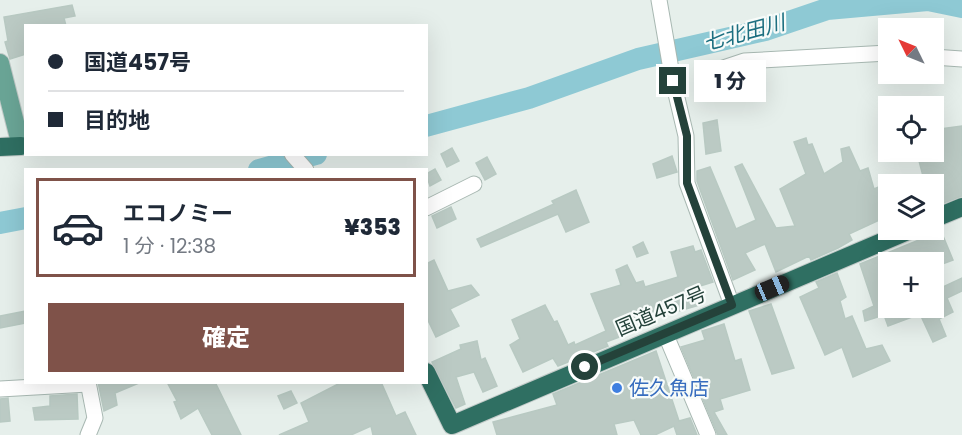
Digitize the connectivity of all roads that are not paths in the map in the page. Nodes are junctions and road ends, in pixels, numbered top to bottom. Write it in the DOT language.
graph roads {
  1 [pos="658,0"];
  2 [pos="878,54"];
  3 [pos="944,58"];
  4 [pos="962,59"];
  5 [pos="0,63"];
  6 [pos="714,71"];
  7 [pos="23,146"];
  8 [pos="0,147"];
  9 [pos="294,156"];
  10 [pos="304,168"];
  11 [pos="474,184"];
  12 [pos="428,207"];
  13 [pos="962,207"];
  14 [pos="944,214"];
  15 [pos="886,240"];
  16 [pos="732,305"];
  17 [pos="665,333"];
  18 [pos="428,377"];
  19 [pos="73,384"];
  20 [pos="88,384"];
  21 [pos="0,389"];
  22 [pos="451,430"];
  23 [pos="93,433"];
  24 [pos="708,435"];
  1 -- 16 [label="street"];
  2 -- 6 [label="street"];
  3 -- 4 [label="street"];
  5 -- 7 [label="main road"];
  7 -- 8 [label="highway"];
  9 -- 10 [label="street"];
  11 -- 12 [label="street"];
  13 -- 14 [label="highway"];
  15 -- 16 [label="highway, 国道457号"];
  16 -- 17 [label="highway, 国道457号"];
  17 -- 22 [label="highway, 国道457号"];
  17 -- 24 [label="street"];
  18 -- 22 [label="highway, 国道457号"];
  19 -- 21 [label="street"];
  20 -- 23 [label="street"];
}
